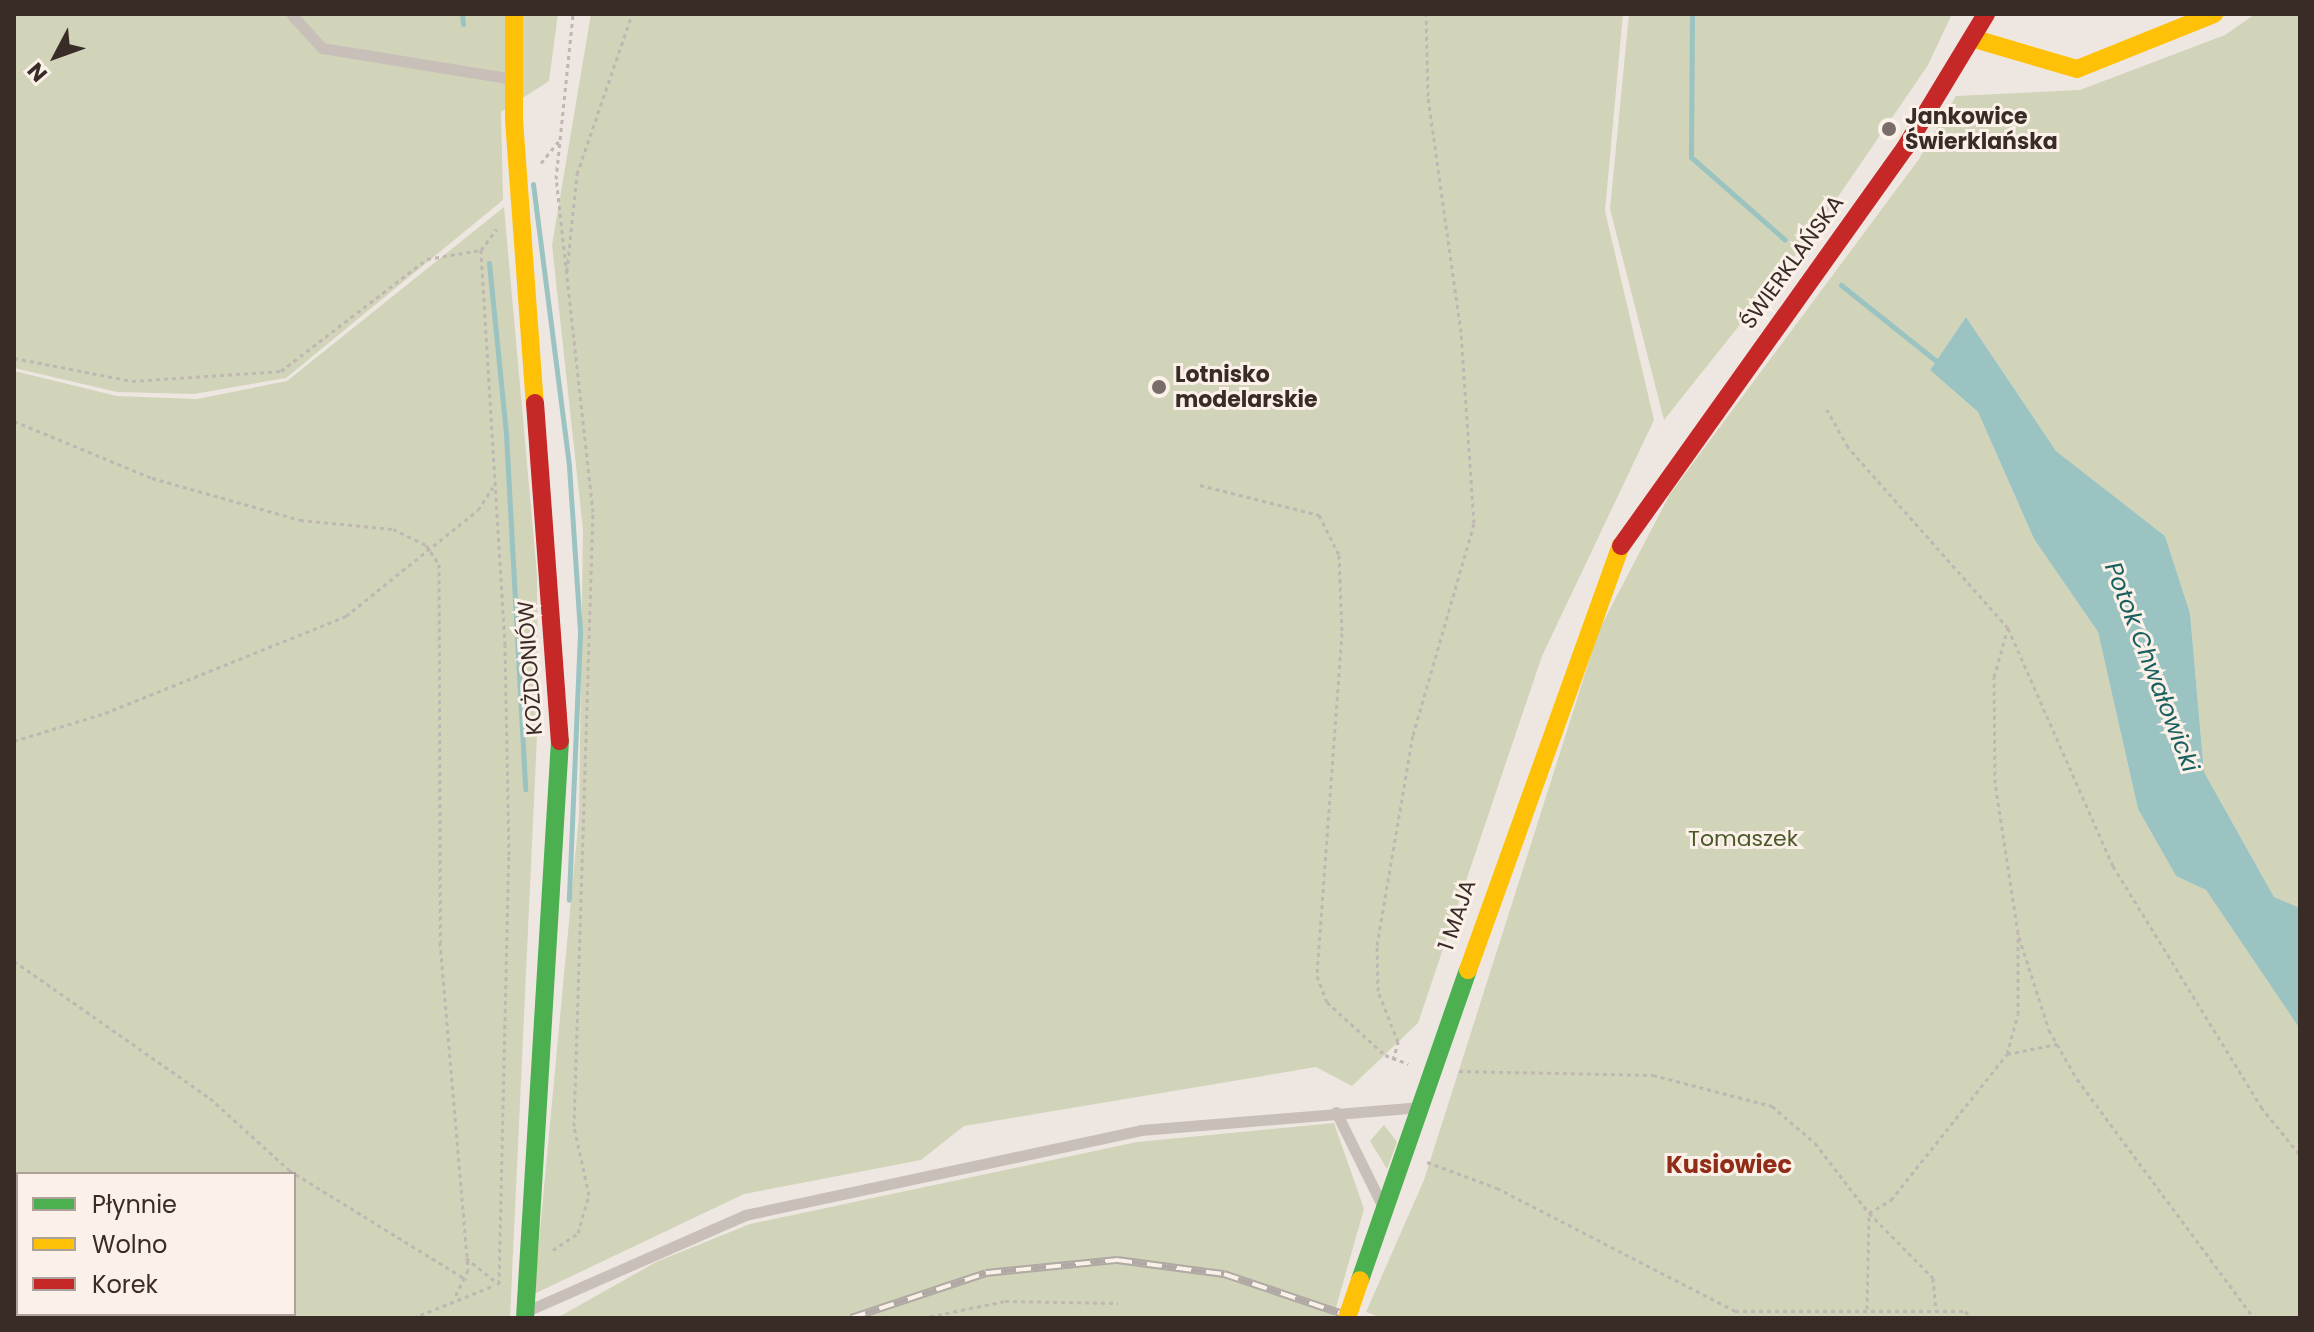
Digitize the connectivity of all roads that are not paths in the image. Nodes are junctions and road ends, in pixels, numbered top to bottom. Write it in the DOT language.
graph roads {
  1 [pos="291,14"];
  2 [pos="514,14"];
  3 [pos="1986,14"];
  4 [pos="2214,14"];
  5 [pos="1975,39"];
  6 [pos="514,79"];
  7 [pos="1626,533"];
  8 [pos="1418,1107"];
  9 [pos="1336,1112"];
  10 [pos="1384,1209"];
  11 [pos="525,1315"];
  12 [pos="1347,1318"];
  1 -- 6 [label="lane"];
  2 -- 6 [label="street, KOŻDONIÓW"];
  3 -- 5 [label="street, ŚWIERKLAŃSKA"];
  4 -- 5 [label="street"];
  5 -- 7 [label="street, ŚWIERKLAŃSKA"];
  6 -- 11 [label="street, KOŻDONIÓW"];
  7 -- 8 [label="street, 1 MAJA"];
  8 -- 9 [label="lane"];
  8 -- 10 [label="street, 1 MAJA"];
  9 -- 10 [label="lane"];
  9 -- 11 [label="lane"];
  10 -- 12 [label="street, 1 MAJA, bridge"];
}
